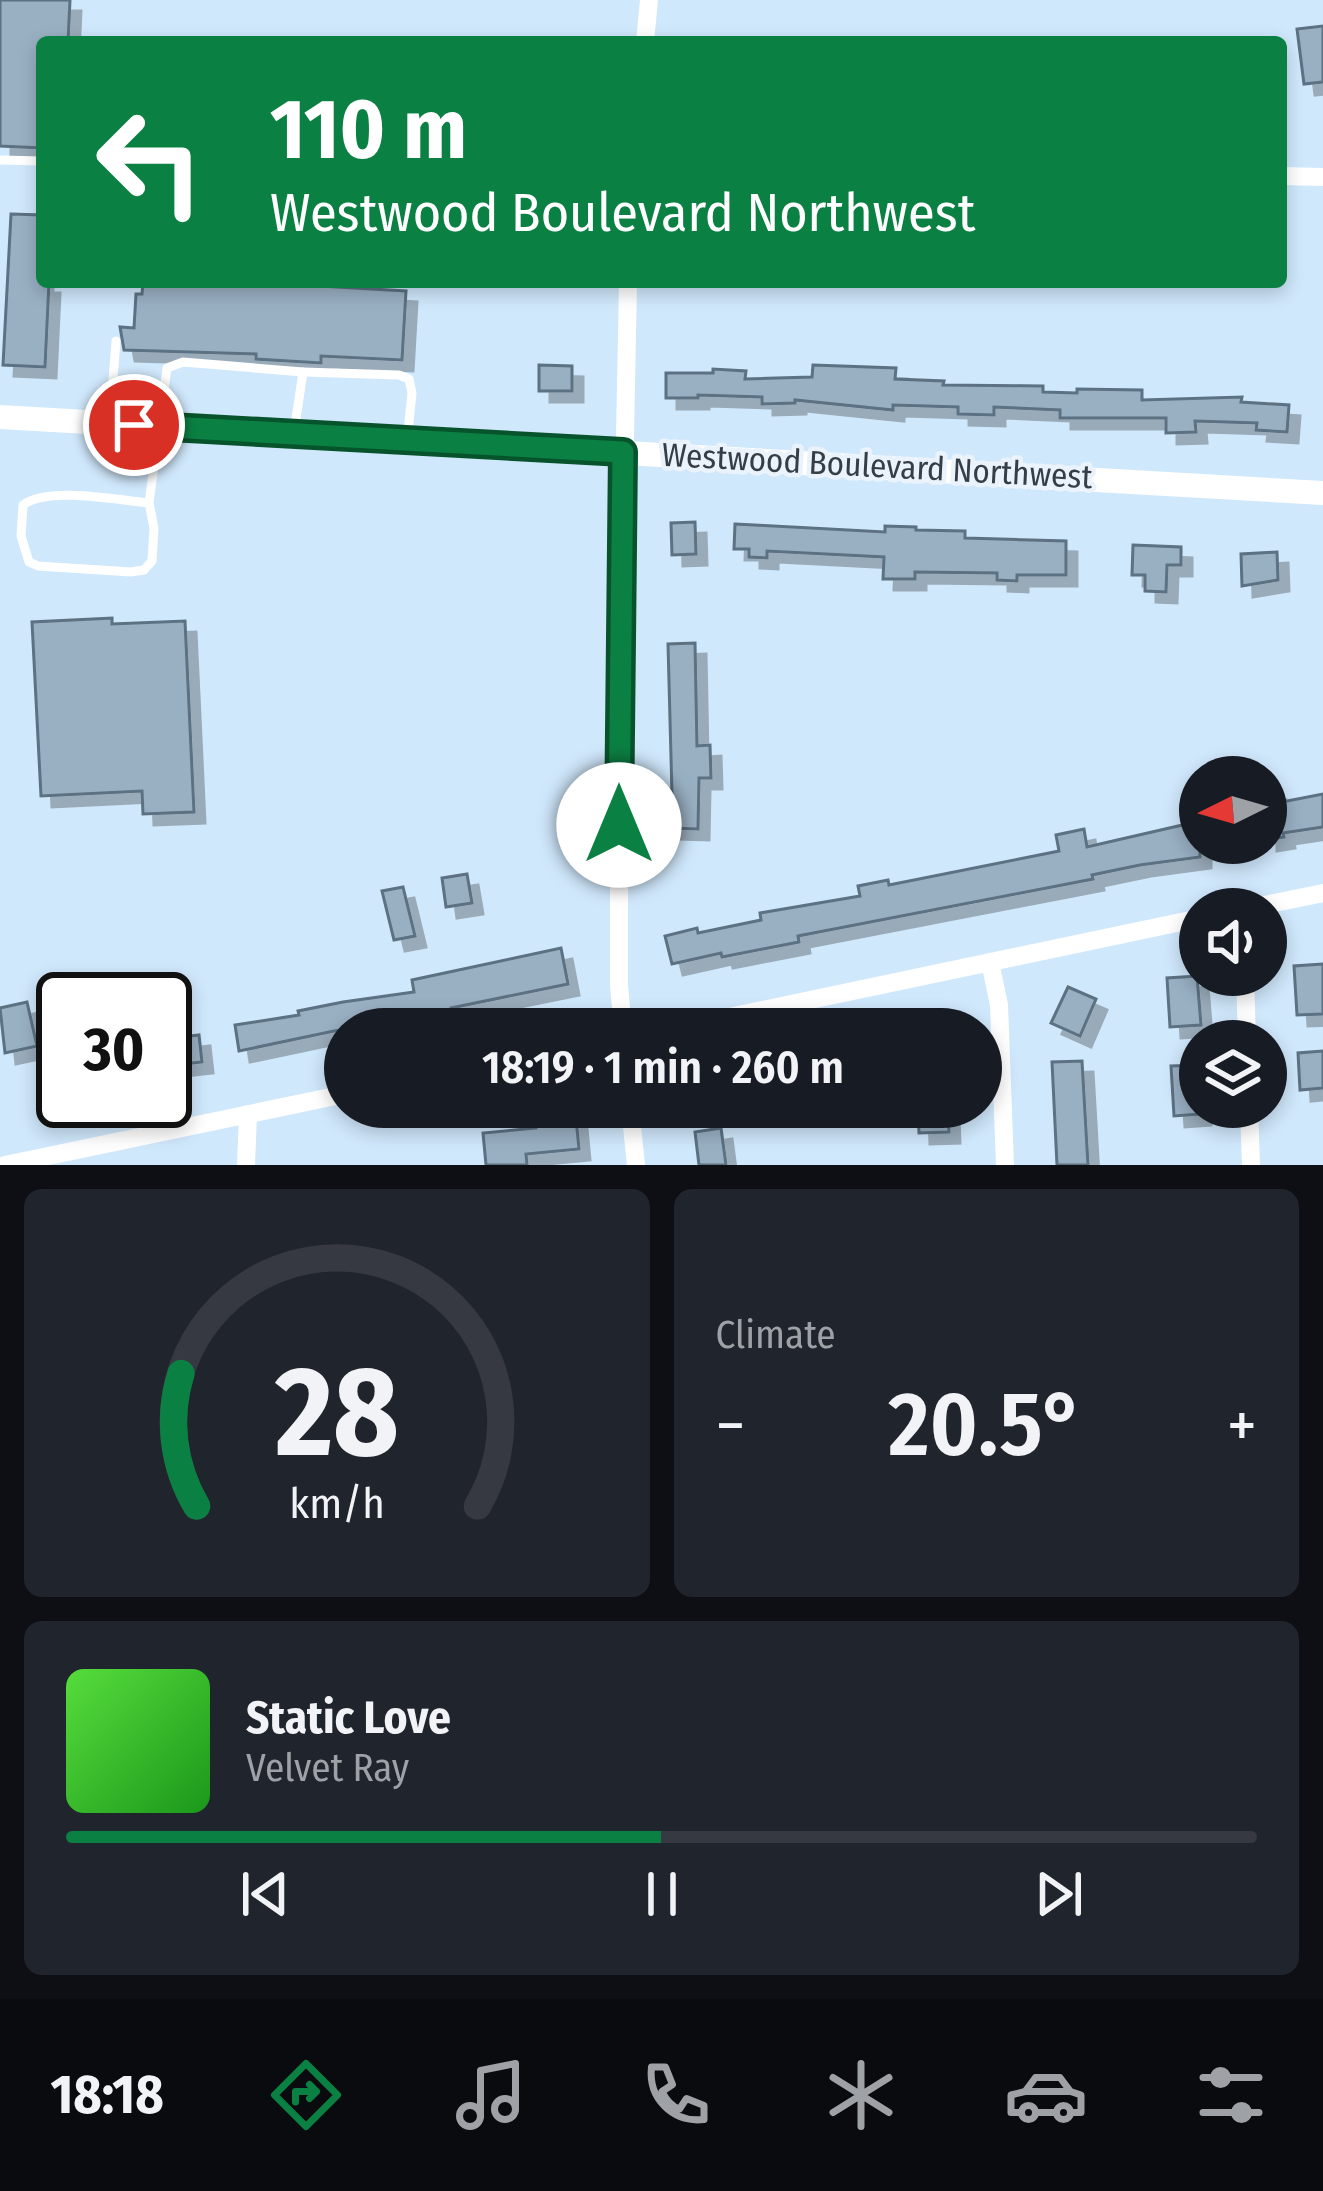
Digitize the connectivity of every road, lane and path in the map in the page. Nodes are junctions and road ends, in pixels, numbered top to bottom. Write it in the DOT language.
graph roads {
  1 [pos="649,0"];
  2 [pos="646,36"];
  3 [pos="0,160"];
  4 [pos="36,161"];
  5 [pos="1287,176"];
  6 [pos="1323,177"];
  7 [pos="628,288"];
  8 [pos="116,341"];
  9 [pos="303,372"];
  10 [pos="0,417"];
  11 [pos="109,424"];
  12 [pos="159,426"];
  13 [pos="294,434"];
  14 [pos="406,441"];
  15 [pos="623,452"];
  16 [pos="1323,494"];
  17 [pos="149,503"];
  18 [pos="1323,892"];
  19 [pos="1287,900"];
  20 [pos="1179,922"];
  21 [pos="990,962"];
  22 [pos="622,1008"];
  23 [pos="772,1008"];
  24 [pos="324,1098"];
  25 [pos="248,1114"];
  26 [pos="632,1128"];
  27 [pos="1250,1128"];
  28 [pos="5,1165"];
  29 [pos="246,1165"];
  30 [pos="636,1165"];
  31 [pos="1005,1165"];
  32 [pos="1251,1165"];
  1 -- 2 [label="street"];
  3 -- 4 [label="lane"];
  5 -- 6 [label="street"];
  7 -- 15 [label="street"];
  8 -- 11 [label="lane"];
  9 -- 12 [label="lane"];
  9 -- 13 [label="lane"];
  9 -- 14 [label="lane"];
  10 -- 11 [label="street, Westwood Boulevard Northwest"];
  11 -- 12 [label="street, Westwood Boulevard Northwest"];
  12 -- 13 [label="street, Westwood Boulevard Northwest"];
  12 -- 17 [label="lane"];
  13 -- 14 [label="street, Westwood Boulevard Northwest"];
  14 -- 15 [label="street, Westwood Boulevard Northwest"];
  15 -- 16 [label="street, Westwood Boulevard Northwest"];
  15 -- 22 [label="street"];
  17 -- 17 [label="lane"];
  18 -- 19 [label="street"];
  20 -- 21 [label="street"];
  21 -- 23 [label="street"];
  21 -- 31 [label="street"];
  24 -- 25 [label="street"];
  25 -- 28 [label="street"];
  25 -- 29 [label="street"];
  26 -- 30 [label="street"];
  27 -- 32 [label="street"];
}
